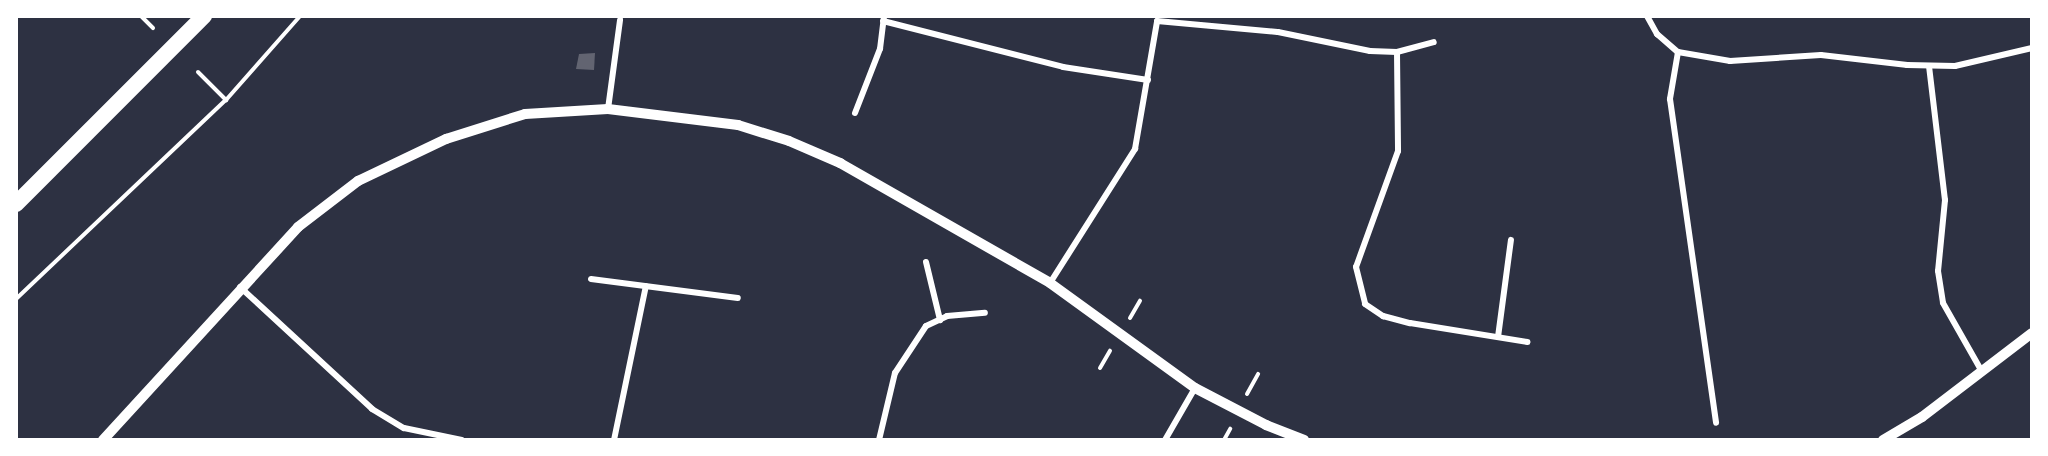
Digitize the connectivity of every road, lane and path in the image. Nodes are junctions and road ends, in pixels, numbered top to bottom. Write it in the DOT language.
graph roads {
  1 [pos="141,16"];
  2 [pos="204,16"];
  3 [pos="300,16"];
  4 [pos="1647,16"];
  5 [pos="884,19"];
  6 [pos="1157,19"];
  7 [pos="620,20"];
  8 [pos="153,28"];
  9 [pos="1434,42"];
  10 [pos="2031,48"];
  11 [pos="1397,52"];
  12 [pos="1678,52"];
  13 [pos="1929,66"];
  14 [pos="198,72"];
  15 [pos="1148,80"];
  16 [pos="226,100"];
  17 [pos="608,110"];
  18 [pos="855,113"];
  19 [pos="16,204"];
  20 [pos="1511,240"];
  21 [pos="926,262"];
  22 [pos="591,279"];
  23 [pos="1050,283"];
  24 [pos="240,286"];
  25 [pos="646,286"];
  26 [pos="17,288"];
  27 [pos="22,293"];
  28 [pos="738,298"];
  29 [pos="16,299"];
  30 [pos="1140,300"];
  31 [pos="985,313"];
  32 [pos="940,320"];
  33 [pos="1129,322"];
  34 [pos="2031,333"];
  35 [pos="1498,337"];
  36 [pos="1527,342"];
  37 [pos="1111,350"];
  38 [pos="1100,368"];
  39 [pos="1981,370"];
  40 [pos="1258,374"];
  41 [pos="1195,388"];
  42 [pos="1245,397"];
  43 [pos="1716,423"];
  44 [pos="1231,425"];
  45 [pos="103,440"];
  46 [pos="462,440"];
  47 [pos="614,440"];
  48 [pos="879,440"];
  49 [pos="1165,440"];
  50 [pos="1224,440"];
  51 [pos="1304,440"];
  52 [pos="1883,440"];
  1 -- 8 [label="path"];
  2 -- 19 [label="highway"];
  3 -- 16 [label="path"];
  4 -- 12 [label="street"];
  5 -- 15 [label="street"];
  5 -- 18 [label="street"];
  6 -- 11 [label="street"];
  6 -- 15 [label="street"];
  7 -- 17 [label="street"];
  9 -- 11 [label="street"];
  10 -- 13 [label="street"];
  11 -- 35 [label="street"];
  12 -- 13 [label="street"];
  12 -- 43 [label="street"];
  13 -- 39 [label="street"];
  14 -- 16 [label="path"];
  15 -- 23 [label="street"];
  16 -- 27 [label="path"];
  17 -- 23 [label="street"];
  17 -- 24 [label="street"];
  20 -- 35 [label="street"];
  21 -- 32 [label="street"];
  22 -- 25 [label="street"];
  23 -- 41 [label="street"];
  24 -- 45 [label="street"];
  24 -- 46 [label="street"];
  25 -- 28 [label="street"];
  25 -- 47 [label="street"];
  26 -- 27 [label="path"];
  27 -- 29 [label="path"];
  30 -- 33 [label="path"];
  31 -- 32 [label="street"];
  32 -- 48 [label="street"];
  34 -- 39 [label="street"];
  35 -- 36 [label="street"];
  37 -- 38 [label="path"];
  39 -- 52 [label="street"];
  40 -- 42 [label="path"];
  41 -- 49 [label="street"];
  41 -- 51 [label="street"];
  44 -- 50 [label="path"];
}
